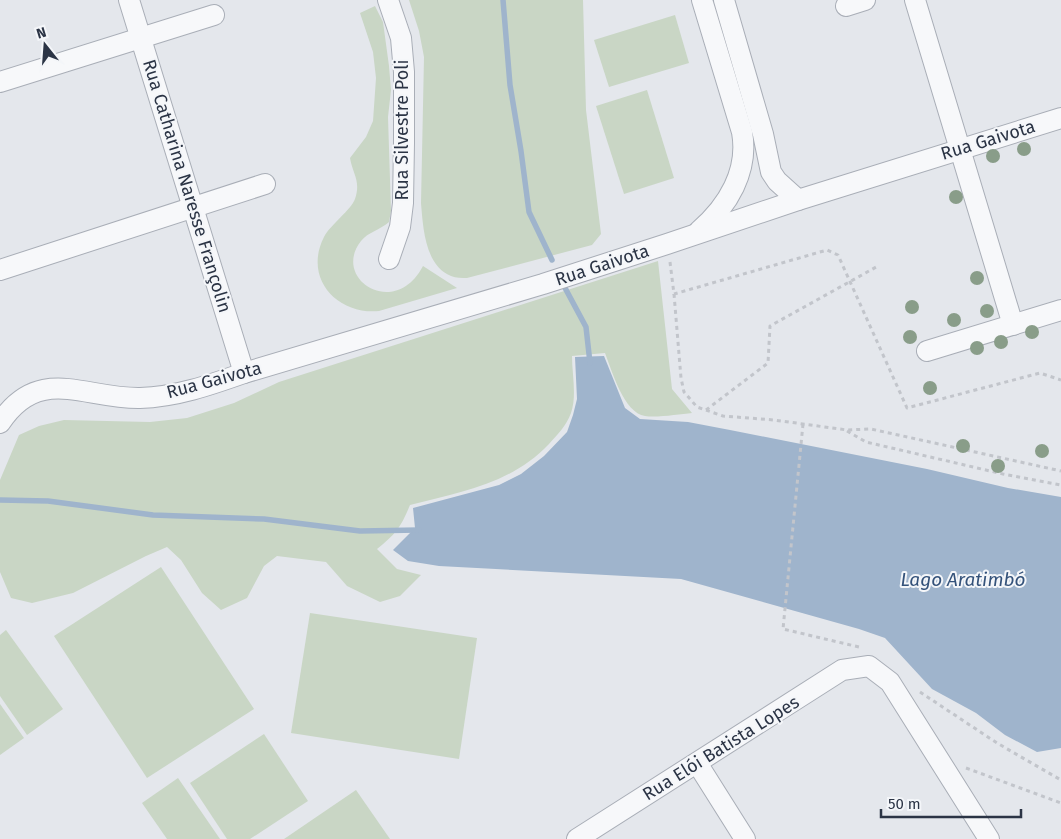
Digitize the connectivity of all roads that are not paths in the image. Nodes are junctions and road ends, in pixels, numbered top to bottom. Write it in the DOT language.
graph roads {
  1 [pos="129,0"];
  2 [pos="388,0"];
  3 [pos="702,0"];
  4 [pos="724,0"];
  5 [pos="915,0"];
  6 [pos="214,15"];
  7 [pos="141,38"];
  8 [pos="743,67"];
  9 [pos="723,72"];
  10 [pos="0,82"];
  11 [pos="1061,118"];
  12 [pos="960,148"];
  13 [pos="744,155"];
  14 [pos="768,160"];
  15 [pos="265,184"];
  16 [pos="798,200"];
  17 [pos="193,207"];
  18 [pos="694,235"];
  19 [pos="389,259"];
  20 [pos="0,270"];
  21 [pos="1061,310"];
  22 [pos="1013,325"];
  23 [pos="927,350"];
  24 [pos="244,373"];
  25 [pos="0,423"];
  26 [pos="697,763"];
  27 [pos="577,839"];
  28 [pos="745,839"];
  29 [pos="989,839"];
  1 -- 7 [label="street, Rua Catharina Naresse Françolin"];
  2 -- 19 [label="street, Rua Silvestre Poli"];
  3 -- 9 [label="street"];
  4 -- 8 [label="street"];
  5 -- 12 [label="street"];
  6 -- 7 [label="street"];
  7 -- 10 [label="street"];
  7 -- 17 [label="street, Rua Catharina Naresse Françolin"];
  8 -- 9 [label="street"];
  8 -- 14 [label="street"];
  9 -- 13 [label="street"];
  11 -- 12 [label="street, Rua Gaivota"];
  12 -- 16 [label="street, Rua Gaivota"];
  12 -- 22 [label="street"];
  13 -- 14 [label="street"];
  13 -- 18 [label="street"];
  14 -- 16 [label="street"];
  15 -- 17 [label="street"];
  16 -- 18 [label="street, Rua Gaivota"];
  17 -- 20 [label="street"];
  17 -- 24 [label="street, Rua Catharina Naresse Françolin"];
  18 -- 24 [label="street, Rua Gaivota"];
  21 -- 22 [label="street"];
  22 -- 23 [label="street"];
  24 -- 25 [label="street, Rua Gaivota"];
  26 -- 27 [label="street, Rua Elói Batista Lopes"];
  26 -- 28 [label="street"];
  26 -- 29 [label="street, Rua Elói Batista Lopes"];
}
